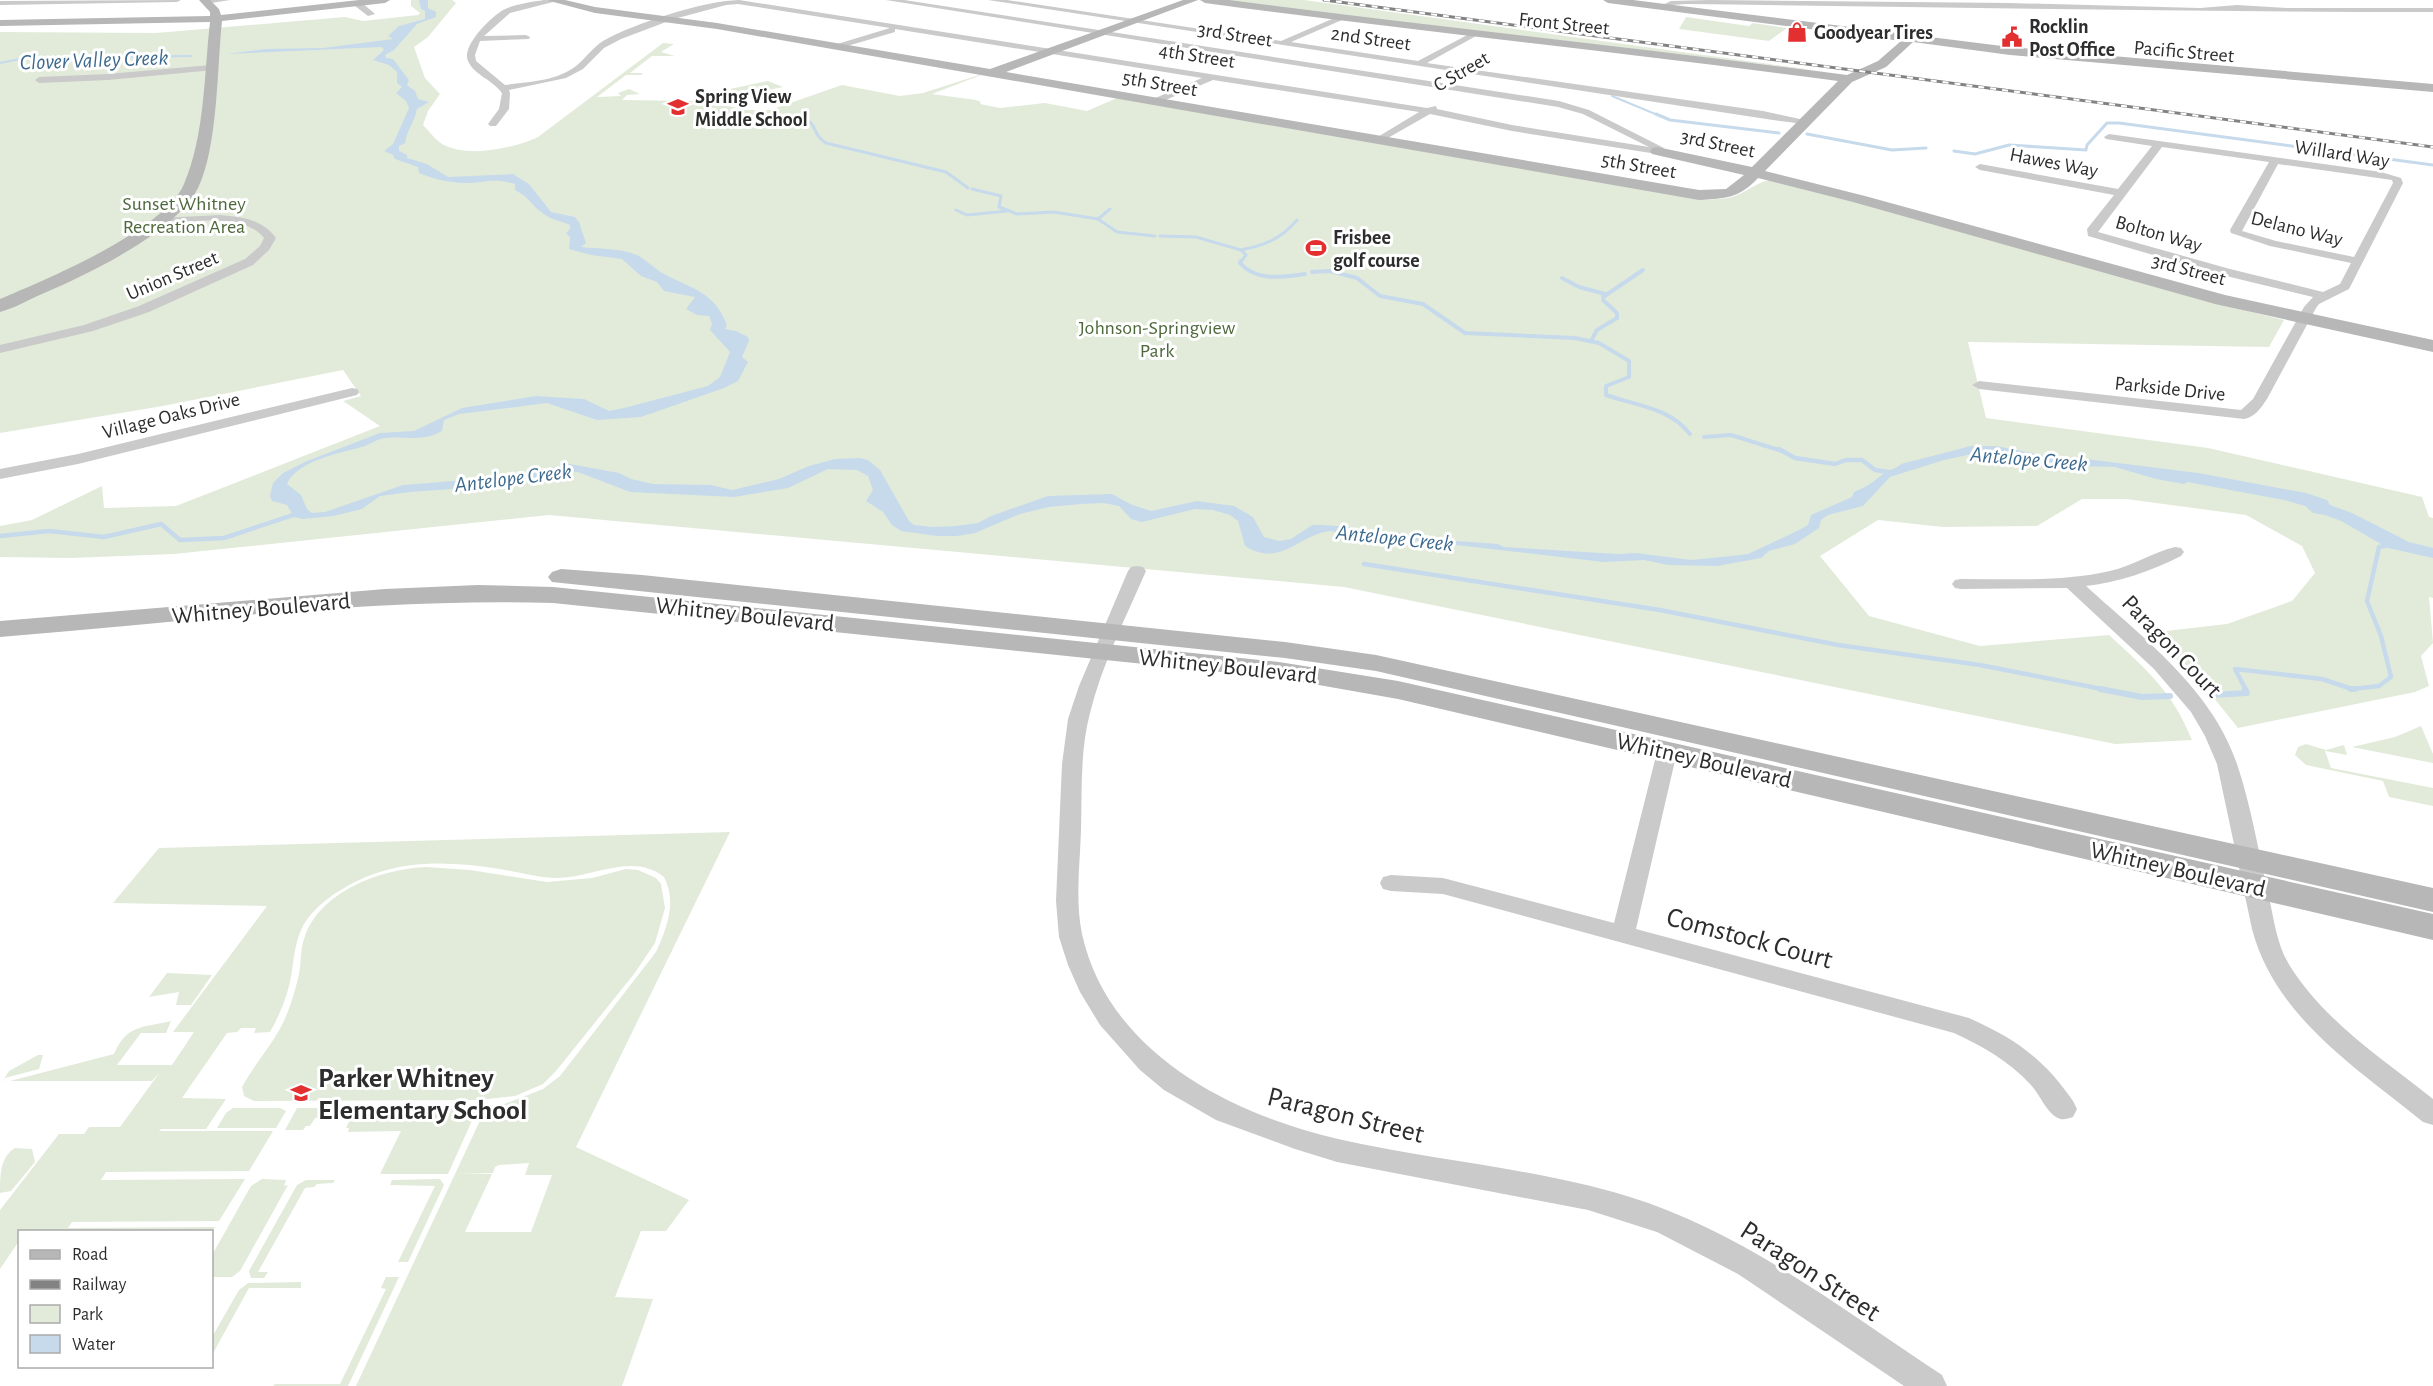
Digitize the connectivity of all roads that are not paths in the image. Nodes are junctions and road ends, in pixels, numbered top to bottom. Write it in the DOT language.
graph roads {
  1 [pos="177,0"];
  2 [pos="226,0"];
  3 [pos="385,0"];
  4 [pos="552,0"];
  5 [pos="890,0"];
  6 [pos="992,0"];
  7 [pos="1193,0"];
  8 [pos="1205,0"];
  9 [pos="1608,0"];
  10 [pos="2035,0"];
  11 [pos="2088,0"];
  12 [pos="2296,0"];
  13 [pos="204,1"];
  14 [pos="1912,2"];
  15 [pos="0,3"];
  16 [pos="358,3"];
  17 [pos="2429,5"];
  18 [pos="2045,6"];
  19 [pos="1662,7"];
  20 [pos="2100,7"];
  21 [pos="2319,9"];
  22 [pos="953,11"];
  23 [pos="371,14"];
  24 [pos="937,16"];
  25 [pos="1339,18"];
  26 [pos="216,19"];
  27 [pos="670,19"];
  28 [pos="925,20"];
  29 [pos="1136,21"];
  30 [pos="0,23"];
  31 [pos="897,28"];
  32 [pos="1100,34"];
  33 [pos="1473,34"];
  34 [pos="526,37"];
  35 [pos="478,39"];
  36 [pos="1909,40"];
  37 [pos="1281,43"];
  38 [pos="837,47"];
  39 [pos="1052,51"];
  40 [pos="1251,58"];
  41 [pos="1419,64"];
  42 [pos="1505,67"];
  43 [pos="211,68"];
  44 [pos="990,73"];
  45 [pos="1491,74"];
  46 [pos="1554,74"];
  47 [pos="1214,76"];
  48 [pos="1848,79"];
  49 [pos="39,80"];
  50 [pos="2299,80"];
  51 [pos="1541,82"];
  52 [pos="2368,82"];
  53 [pos="504,88"];
  54 [pos="1464,90"];
  55 [pos="2433,90"];
  56 [pos="1451,98"];
  57 [pos="1156,101"];
  58 [pos="1442,103"];
  59 [pos="1428,111"];
  60 [pos="1804,121"];
  61 [pos="493,124"];
  62 [pos="2109,136"];
  63 [pos="1378,140"];
  64 [pos="2159,144"];
  65 [pos="1657,152"];
  66 [pos="2275,160"];
  67 [pos="1980,167"];
  68 [pos="1757,173"];
  69 [pos="2025,176"];
  70 [pos="2009,187"];
  71 [pos="2122,193"];
  72 [pos="160,221"];
  73 [pos="2358,261"];
  74 [pos="2324,296"];
  75 [pos="0,306"];
  76 [pos="2303,319"];
  77 [pos="2433,346"];
  78 [pos="0,349"];
  79 [pos="1979,385"];
  80 [pos="352,392"];
  81 [pos="0,474"];
  82 [pos="2175,552"];
  83 [pos="1137,570"];
  84 [pos="2072,583"];
  85 [pos="1960,584"];
  86 [pos="0,611"];
  87 [pos="0,629"];
  88 [pos="1107,642"];
  89 [pos="1670,740"];
  90 [pos="2248,858"];
  91 [pos="1391,883"];
  92 [pos="2255,887"];
  93 [pos="2433,900"];
  94 [pos="2433,927"];
  95 [pos="1623,934"];
  96 [pos="2064,1109"];
  97 [pos="2433,1114"];
  98 [pos="1931,1386"];
  1 -- 15 [label="street"];
  2 -- 13 [label="street"];
  3 -- 16 [label="street"];
  4 -- 27 [label="street, 5th Street"];
  4 -- 35 [label="street"];
  5 -- 22 [label="street, 3rd Street"];
  6 -- 29 [label="street, 2nd Street"];
  7 -- 29 [label="street"];
  8 -- 25 [label="street, Front Street"];
  9 -- 19 [label="street, Pacific Street"];
  10 -- 18 [label="street"];
  11 -- 20 [label="street"];
  12 -- 21 [label="street"];
  13 -- 26 [label="street"];
  14 -- 18 [label="street"];
  14 -- 19 [label="street"];
  16 -- 23 [label="street"];
  16 -- 26 [label="street"];
  17 -- 21 [label="street"];
  18 -- 20 [label="street"];
  19 -- 36 [label="street, Pacific Street"];
  20 -- 21 [label="street"];
  22 -- 24 [label="street"];
  22 -- 32 [label="street, 3rd Street"];
  25 -- 33 [label="street, Front Street"];
  25 -- 37 [label="street"];
  26 -- 30 [label="street"];
  26 -- 43 [label="street"];
  27 -- 31 [label="street, 4th Street"];
  27 -- 38 [label="street, 5th Street"];
  27 -- 53 [label="street"];
  28 -- 31 [label="street"];
  29 -- 32 [label="street"];
  29 -- 37 [label="street, 2nd Street"];
  31 -- 38 [label="street"];
  31 -- 39 [label="street, 4th Street"];
  32 -- 39 [label="street"];
  32 -- 40 [label="street, 3rd Street"];
  33 -- 41 [label="street, C Street"];
  33 -- 48 [label="street, Front Street"];
  34 -- 35 [label="street"];
  35 -- 53 [label="street"];
  36 -- 48 [label="street, 5th Street"];
  36 -- 50 [label="street, Pacific Street"];
  36 -- 52 [label="street, Pacific Street"];
  37 -- 40 [label="street"];
  37 -- 41 [label="street, 2nd Street"];
  38 -- 44 [label="street, 5th Street"];
  39 -- 44 [label="street"];
  39 -- 47 [label="street, 4th Street"];
  40 -- 47 [label="street"];
  40 -- 54 [label="street, 3rd Street"];
  41 -- 45 [label="street, 2nd Street"];
  42 -- 45 [label="street, C Street"];
  43 -- 49 [label="street"];
  43 -- 72 [label="street"];
  44 -- 57 [label="street, 5th Street"];
  45 -- 51 [label="street, 2nd Street"];
  45 -- 54 [label="street, C Street"];
  46 -- 51 [label="street"];
  47 -- 57 [label="street"];
  47 -- 59 [label="street, 4th Street"];
  48 -- 60 [label="street, 5th Street"];
  50 -- 52 [label="street"];
  50 -- 55 [label="street, Pacific Street"];
  51 -- 60 [label="street, 2nd Street"];
  52 -- 55 [label="street, Pacific Street"];
  53 -- 61 [label="street"];
  54 -- 56 [label="street, C Street"];
  54 -- 65 [label="street, 3rd Street"];
  57 -- 63 [label="street, 5th Street"];
  58 -- 59 [label="street, C Street"];
  59 -- 63 [label="street, C Street"];
  59 -- 65 [label="street, 4th Street"];
  60 -- 68 [label="street, 5th Street"];
  62 -- 64 [label="street, Willard Way"];
  63 -- 68 [label="street, 5th Street"];
  64 -- 66 [label="street, Willard Way"];
  64 -- 71 [label="street, Bolton Way"];
  65 -- 68 [label="street, 3rd Street"];
  66 -- 73 [label="street, Delano Way"];
  66 -- 73 [label="street, Willard Way"];
  67 -- 69 [label="street, Hawes Way"];
  68 -- 76 [label="street, 3rd Street"];
  69 -- 70 [label="street"];
  69 -- 71 [label="street, Hawes Way"];
  71 -- 74 [label="street, Bolton Way"];
  72 -- 75 [label="street"];
  72 -- 78 [label="street, Union Street"];
  73 -- 74 [label="street, Willard Way"];
  74 -- 76 [label="street, Willard Way"];
  76 -- 77 [label="street, 3rd Street"];
  76 -- 79 [label="street, Parkside Drive"];
  80 -- 81 [label="street, Village Oaks Drive"];
  82 -- 84 [label="street, Paragon Court"];
  83 -- 88 [label="street, Paragon Street"];
  84 -- 85 [label="street, Paragon Court"];
  84 -- 90 [label="street, Paragon Court"];
  86 -- 88 [label="street, Whitney Boulevard"];
  87 -- 88 [label="street, Whitney Boulevard"];
  88 -- 89 [label="street, Whitney Boulevard"];
  88 -- 98 [label="street, Paragon Street"];
  89 -- 90 [label="street, Whitney Boulevard"];
  89 -- 92 [label="street, Whitney Boulevard"];
  89 -- 95 [label="street"];
  90 -- 92 [label="street, Paragon Court"];
  90 -- 93 [label="street, Whitney Boulevard"];
  91 -- 95 [label="street, Comstock Court"];
  92 -- 94 [label="street, Whitney Boulevard"];
  92 -- 97 [label="street"];
  95 -- 96 [label="street, Comstock Court"];
}
